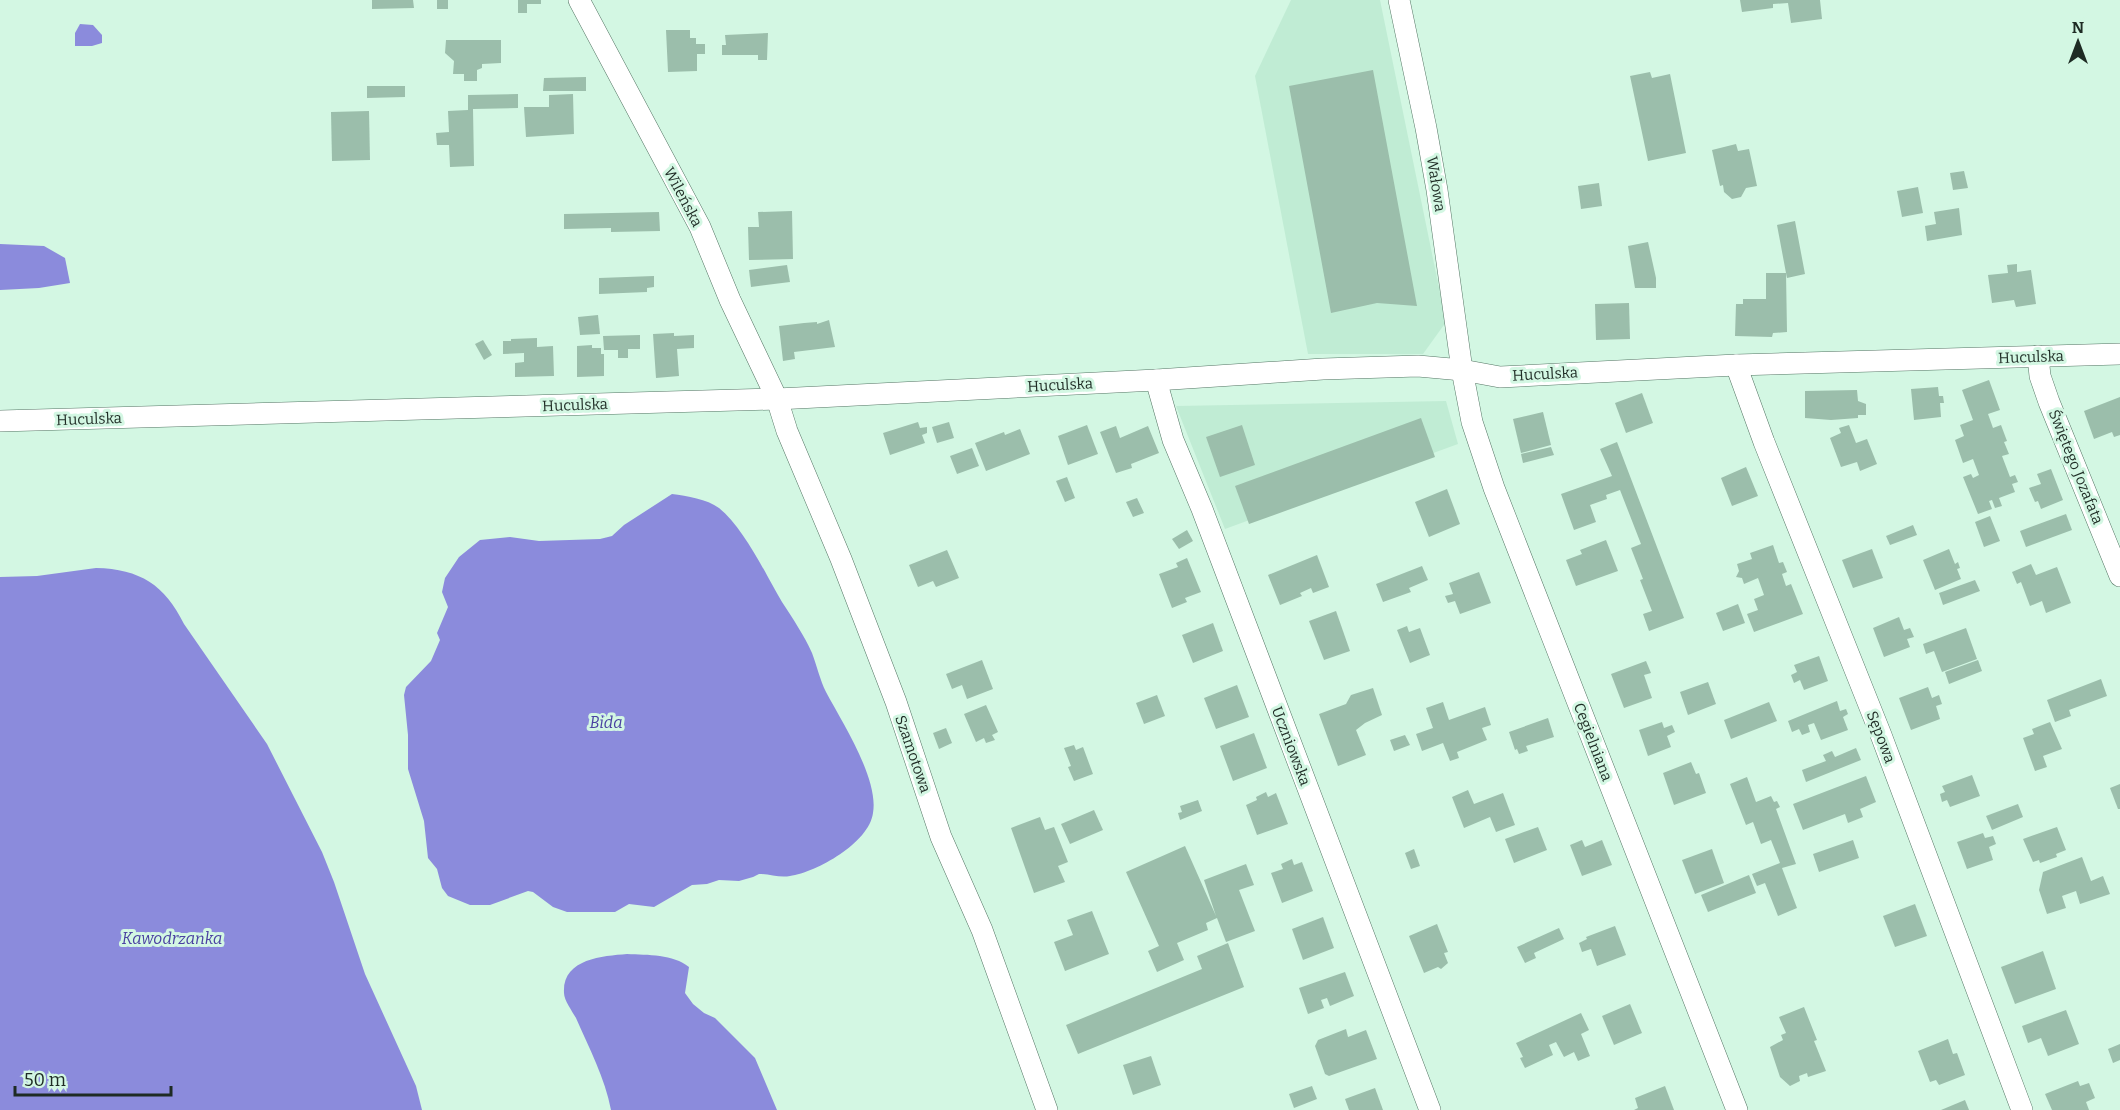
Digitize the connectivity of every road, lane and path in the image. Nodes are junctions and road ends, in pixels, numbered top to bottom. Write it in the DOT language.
graph roads {
  1 [pos="579,0"];
  2 [pos="1399,0"];
  3 [pos="2120,354"];
  4 [pos="2038,356"];
  5 [pos="1736,365"];
  6 [pos="1462,370"];
  7 [pos="1156,380"];
  8 [pos="777,399"];
  9 [pos="0,421"];
  10 [pos="2120,576"];
  11 [pos="1047,1110"];
  12 [pos="1430,1110"];
  13 [pos="1737,1110"];
  14 [pos="2022,1110"];
  1 -- 8 [label="street, Wileńska"];
  2 -- 6 [label="street, Wałowa"];
  3 -- 4 [label="street, Huculska"];
  4 -- 5 [label="street, Huculska"];
  4 -- 10 [label="street, Świętego Jozafata"];
  5 -- 6 [label="street, Huculska"];
  5 -- 14 [label="street, Sępowa"];
  6 -- 7 [label="street, Huculska"];
  6 -- 13 [label="street, Cegielniana"];
  7 -- 8 [label="street, Huculska"];
  7 -- 12 [label="street, Uczniowska"];
  8 -- 9 [label="street, Huculska"];
  8 -- 11 [label="street, Szamotowa"];
}
